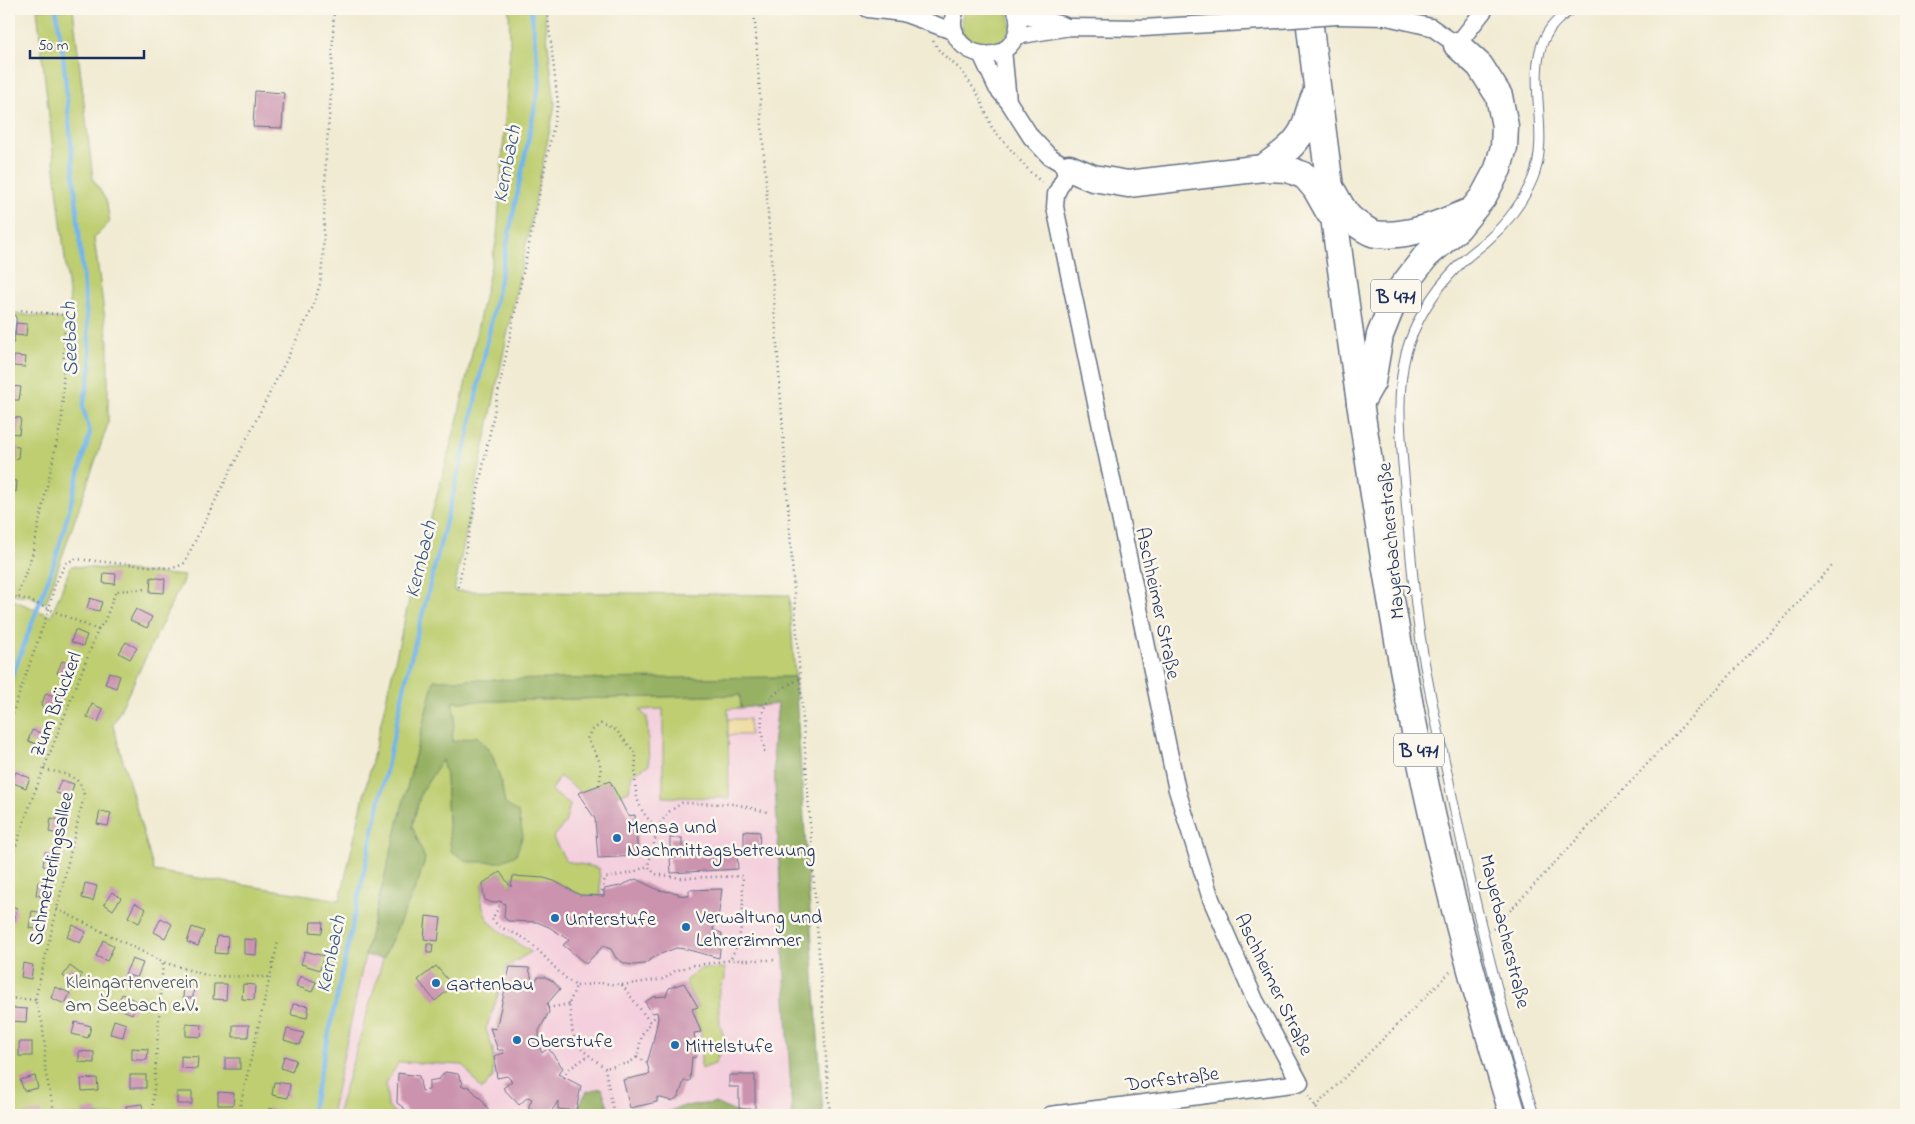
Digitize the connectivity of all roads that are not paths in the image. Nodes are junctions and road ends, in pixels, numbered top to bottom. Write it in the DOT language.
graph roads {
  1 [pos="868,9"];
  2 [pos="956,9"];
  3 [pos="1308,9"];
  4 [pos="1485,9"];
  5 [pos="1573,9"];
  6 [pos="1017,11"];
  7 [pos="930,16"];
  8 [pos="1070,27"];
  9 [pos="955,32"];
  10 [pos="1016,36"];
  11 [pos="1457,45"];
  12 [pos="1003,50"];
  13 [pos="981,54"];
  14 [pos="1317,93"];
  15 [pos="1008,101"];
  16 [pos="1069,168"];
  17 [pos="1262,168"];
  18 [pos="1330,186"];
  19 [pos="1472,211"];
  20 [pos="1335,221"];
  21 [pos="11,319"];
  22 [pos="9,340"];
  23 [pos="1360,403"];
  24 [pos="1300,1083"];
  25 [pos="1050,1115"];
  26 [pos="1513,1115"];
  27 [pos="1534,1115"];
  1 -- 7 [label="street"];
  2 -- 9 [label="street"];
  3 -- 14 [label="main road, B 471"];
  4 -- 11 [label="street"];
  5 -- 27 [label="lane, Mayerbacherstraße"];
  6 -- 8 [label="street"];
  6 -- 10 [label="street"];
  7 -- 9 [label="street"];
  8 -- 10 [label="street"];
  8 -- 11 [label="street, bridge"];
  9 -- 13 [label="street"];
  10 -- 12 [label="street"];
  11 -- 19 [label="main road"];
  12 -- 13 [label="street"];
  12 -- 15 [label="street"];
  13 -- 15 [label="street"];
  14 -- 17 [label="main road, B 471"];
  14 -- 18 [label="main road, B 471"];
  15 -- 16 [label="street"];
  16 -- 17 [label="main road"];
  16 -- 24 [label="street, Aschheimer Straße"];
  17 -- 20 [label="main road, B 471"];
  18 -- 19 [label="main road, B 471"];
  18 -- 20 [label="main road, B 471"];
  19 -- 23 [label="main road, B 471"];
  20 -- 23 [label="main road, B 471"];
  21 -- 22 [label="lane"];
  23 -- 26 [label="main road, B 471"];
  24 -- 25 [label="street, Dorfstraße"];
}
